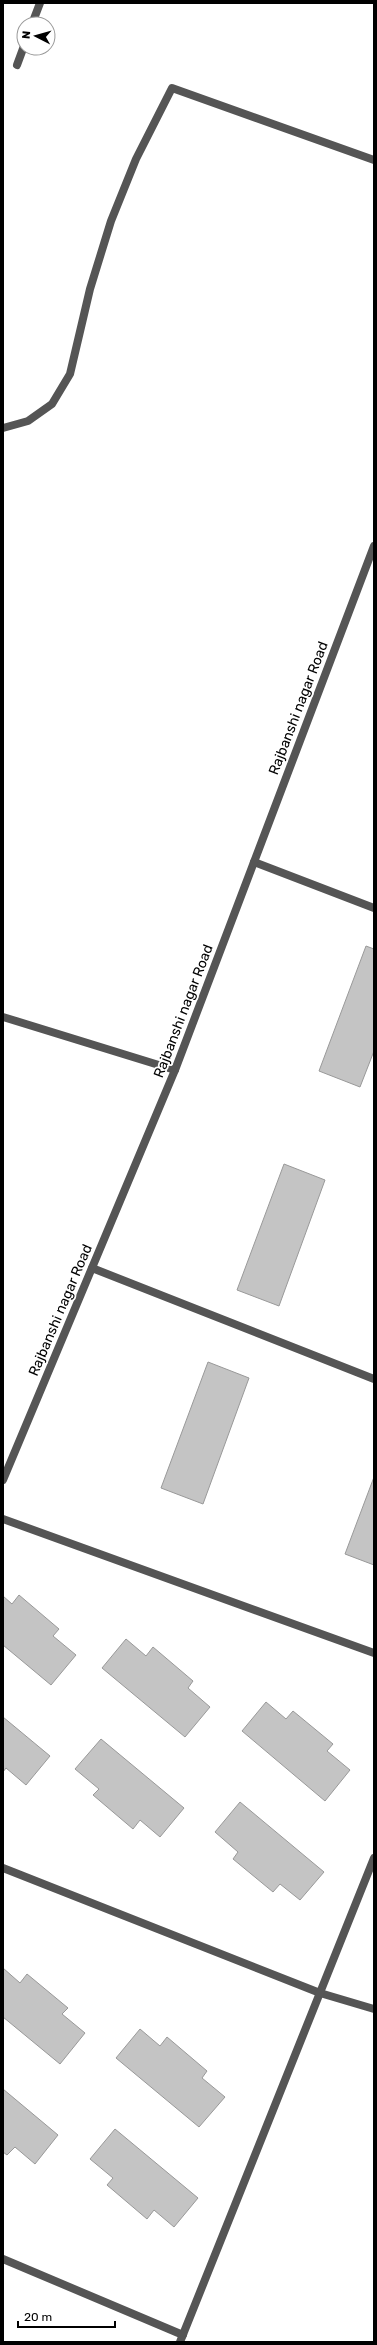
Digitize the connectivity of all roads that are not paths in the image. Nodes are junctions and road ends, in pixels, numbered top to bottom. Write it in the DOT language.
graph roads {
  1 [pos="40,3"];
  2 [pos="35,16"];
  3 [pos="20,56"];
  4 [pos="17,65"];
  5 [pos="374,160"];
  6 [pos="3,428"];
  7 [pos="374,546"];
  8 [pos="254,862"];
  9 [pos="374,908"];
  10 [pos="3,1017"];
  11 [pos="175,1070"];
  12 [pos="92,1268"];
  13 [pos="374,1379"];
  14 [pos="3,1480"];
  15 [pos="3,1519"];
  16 [pos="374,1653"];
  17 [pos="374,1858"];
  18 [pos="3,1868"];
  19 [pos="320,1993"];
  20 [pos="374,2009"];
  21 [pos="3,2259"];
  22 [pos="182,2338"];
  1 -- 2 [label="street"];
  3 -- 4 [label="street"];
  5 -- 6 [label="street"];
  7 -- 8 [label="street, Rajbanshi nagar Road"];
  8 -- 9 [label="street"];
  8 -- 11 [label="street, Rajbanshi nagar Road"];
  10 -- 11 [label="street"];
  11 -- 12 [label="street, Rajbanshi nagar Road"];
  12 -- 13 [label="street"];
  12 -- 14 [label="street, Rajbanshi nagar Road"];
  15 -- 16 [label="street"];
  17 -- 19 [label="street"];
  18 -- 19 [label="street"];
  19 -- 20 [label="street"];
  19 -- 22 [label="street"];
  21 -- 22 [label="street"];
}
